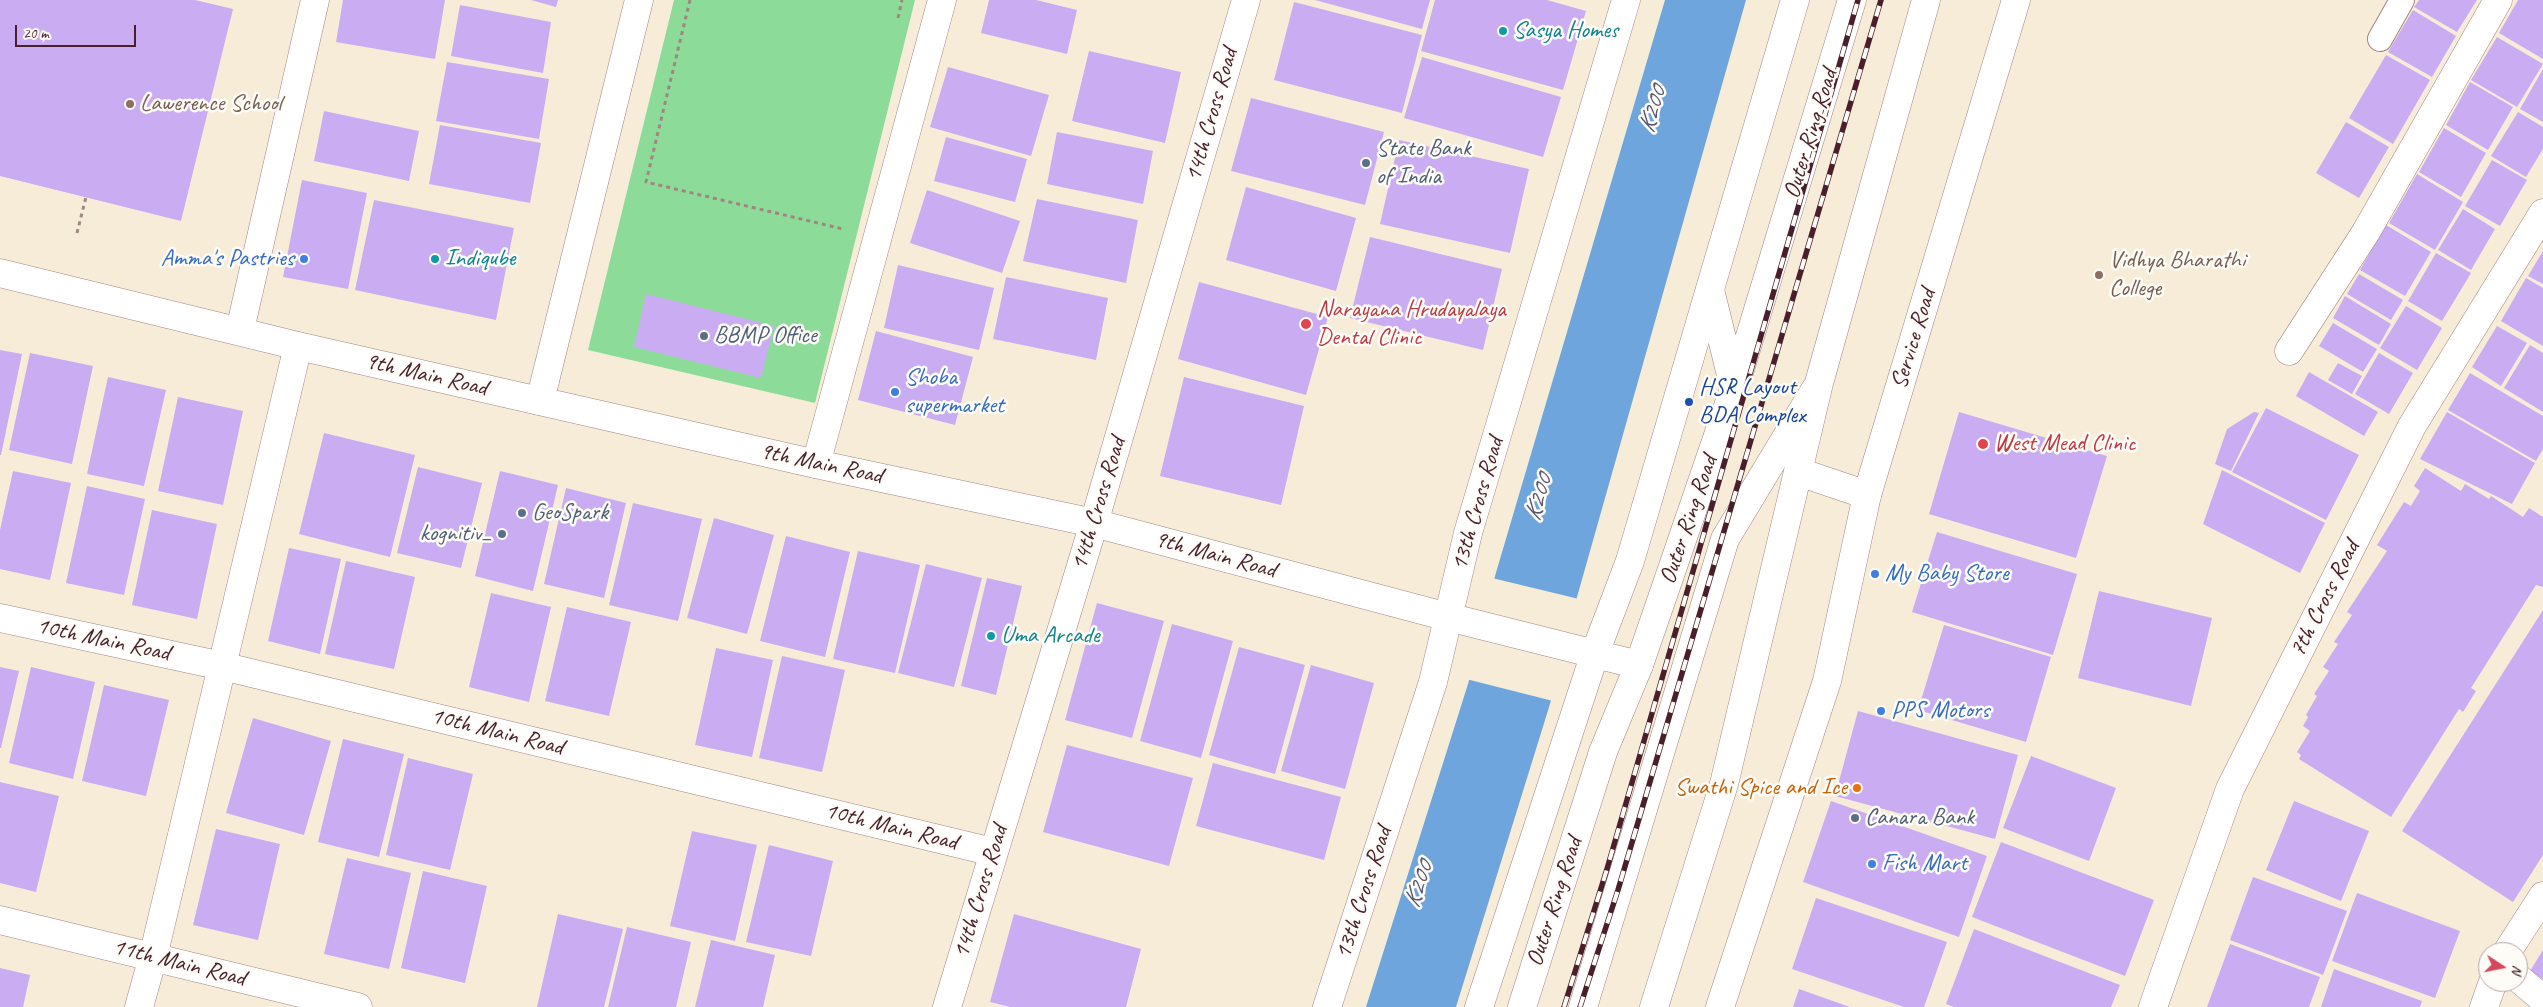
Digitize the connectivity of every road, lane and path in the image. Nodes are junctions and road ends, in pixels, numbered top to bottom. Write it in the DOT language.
graph roads {
  1 [pos="315,0"];
  2 [pos="639,0"];
  3 [pos="690,0"];
  4 [pos="902,0"];
  5 [pos="942,0"];
  6 [pos="1246,0"];
  7 [pos="1626,0"];
  8 [pos="1795,0"];
  9 [pos="1852,0"];
  10 [pos="1926,0"];
  11 [pos="2016,0"];
  12 [pos="2402,0"];
  13 [pos="2498,0"];
  14 [pos="898,19"];
  15 [pos="2380,38"];
  16 [pos="86,197"];
  17 [pos="2543,213"];
  18 [pos="847,230"];
  19 [pos="77,233"];
  20 [pos="0,273"];
  21 [pos="1710,290"];
  22 [pos="240,330"];
  23 [pos="298,346"];
  24 [pos="2290,351"];
  25 [pos="1820,383"];
  26 [pos="1734,389"];
  27 [pos="540,401"];
  28 [pos="816,464"];
  29 [pos="1799,472"];
  30 [pos="1867,495"];
  31 [pos="1094,522"];
  32 [pos="0,618"];
  33 [pos="1460,620"];
  34 [pos="1585,651"];
  35 [pos="1639,665"];
  36 [pos="222,666"];
  37 [pos="993,852"];
  38 [pos="2543,896"];
  39 [pos="0,920"];
  40 [pos="2513,942"];
  41 [pos="153,957"];
  42 [pos="2528,986"];
  43 [pos="2489,992"];
  44 [pos="2543,999"];
  45 [pos="140,1007"];
  46 [pos="358,1007"];
  47 [pos="947,1007"];
  48 [pos="1326,1007"];
  49 [pos="1479,1007"];
  50 [pos="1522,1007"];
  51 [pos="1582,1007"];
  52 [pos="1654,1007"];
  53 [pos="1720,1007"];
  54 [pos="2153,1007"];
  55 [pos="2484,1007"];
  1 -- 22 [label="main road"];
  2 -- 27 [label="main road"];
  3 -- 18 [label="path"];
  4 -- 14 [label="path"];
  5 -- 28 [label="main road"];
  6 -- 31 [label="main road, 14th Cross Road"];
  7 -- 33 [label="main road, 13th Cross Road"];
  8 -- 21 [label="main road"];
  9 -- 26 [label="main road, Outer Ring Road"];
  10 -- 25 [label="main road"];
  11 -- 30 [label="main road, Service Road"];
  12 -- 15 [label="lane"];
  13 -- 24 [label="main road"];
  16 -- 19 [label="path"];
  17 -- 54 [label="main road, 7th Cross Road"];
  20 -- 22 [label="main road, 9th Main Road"];
  21 -- 26 [label="main road"];
  21 -- 34 [label="main road"];
  22 -- 23 [label="main road, 9th Main Road"];
  23 -- 27 [label="main road, 9th Main Road"];
  23 -- 36 [label="main road"];
  25 -- 29 [label="main road"];
  25 -- 51 [label="main road"];
  26 -- 35 [label="main road, Outer Ring Road"];
  27 -- 28 [label="main road, 9th Main Road"];
  28 -- 31 [label="main road, 9th Main Road"];
  29 -- 30 [label="main road"];
  29 -- 52 [label="main road"];
  30 -- 53 [label="main road, Service Road"];
  31 -- 33 [label="main road, 9th Main Road"];
  31 -- 37 [label="main road, 14th Cross Road"];
  32 -- 36 [label="main road, 10th Main Road"];
  33 -- 34 [label="main road, 9th Main Road"];
  33 -- 48 [label="main road, 13th Cross Road"];
  34 -- 35 [label="main road, 9th Main Road"];
  34 -- 49 [label="main road"];
  35 -- 50 [label="main road, Outer Ring Road"];
  36 -- 37 [label="main road, 10th Main Road"];
  36 -- 41 [label="main road"];
  37 -- 47 [label="main road, 14th Cross Road"];
  38 -- 40 [label="main road"];
  39 -- 41 [label="main road, 11th Main Road"];
  41 -- 45 [label="main road"];
  41 -- 46 [label="main road, 11th Main Road"];
  42 -- 44 [label="main road"];
  43 -- 55 [label="main road"];
}
